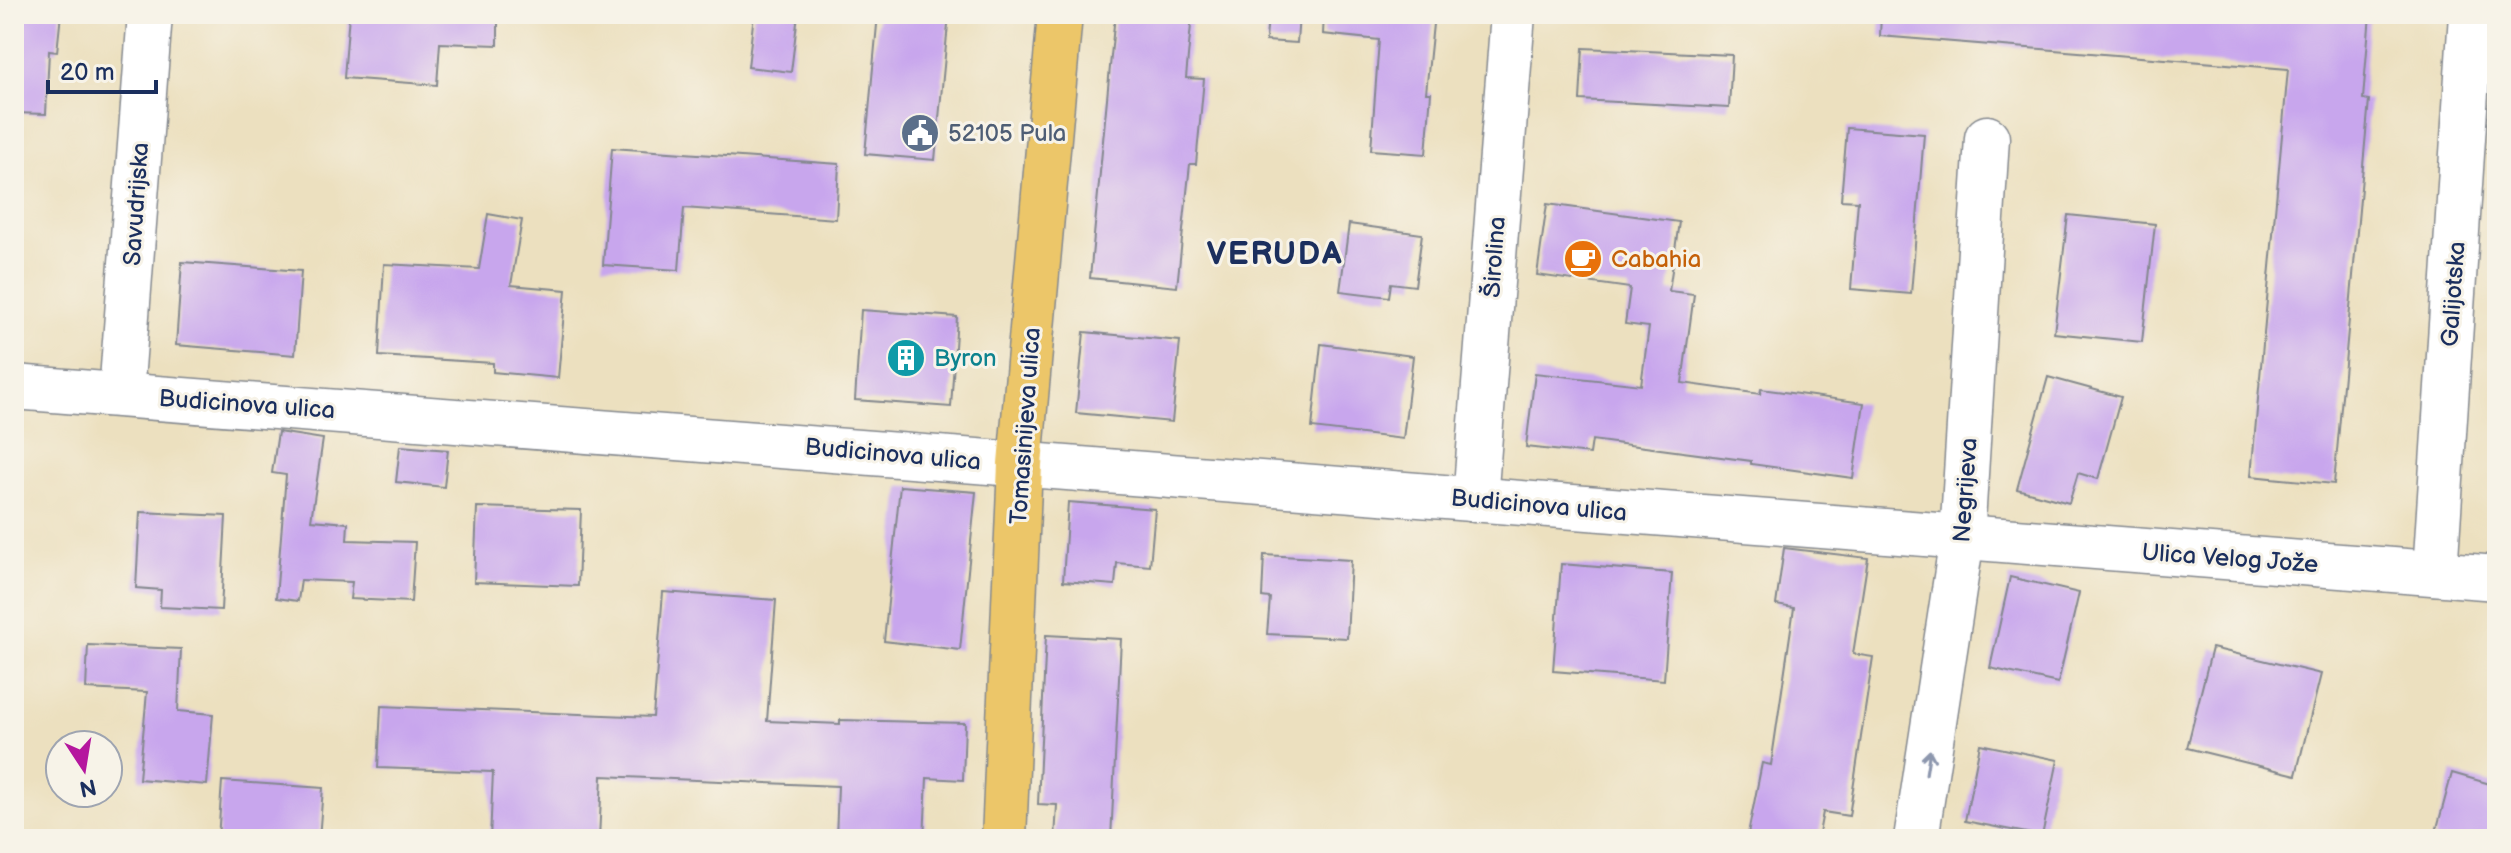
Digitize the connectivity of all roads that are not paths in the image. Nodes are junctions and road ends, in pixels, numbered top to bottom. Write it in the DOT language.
graph roads {
  1 [pos="150,14"];
  2 [pos="1060,14"];
  3 [pos="1513,14"];
  4 [pos="2471,14"];
  5 [pos="1987,138"];
  6 [pos="14,387"];
  7 [pos="121,394"];
  8 [pos="1020,464"];
  9 [pos="1475,500"];
  10 [pos="1962,538"];
  11 [pos="2435,573"];
  12 [pos="2497,578"];
  13 [pos="1004,839"];
  14 [pos="1916,839"];
  1 -- 7 [label="street, Savudrijska"];
  2 -- 8 [label="main road, Tomasinijeva ulica"];
  3 -- 9 [label="street, Širolina"];
  4 -- 11 [label="street, Galijotska"];
  5 -- 10 [label="street, Negrijeva"];
  6 -- 7 [label="street, Budicinova ulica"];
  7 -- 8 [label="street, Budicinova ulica"];
  8 -- 9 [label="street, Budicinova ulica"];
  8 -- 13 [label="main road, Tomasinijeva ulica"];
  9 -- 10 [label="street, Budicinova ulica"];
  10 -- 11 [label="street, Ulica Velog Jože"];
  14 -- 10 [label="street, Negrijeva, one-way"];
  11 -- 12 [label="street, Ulica Velog Jože"];
}
